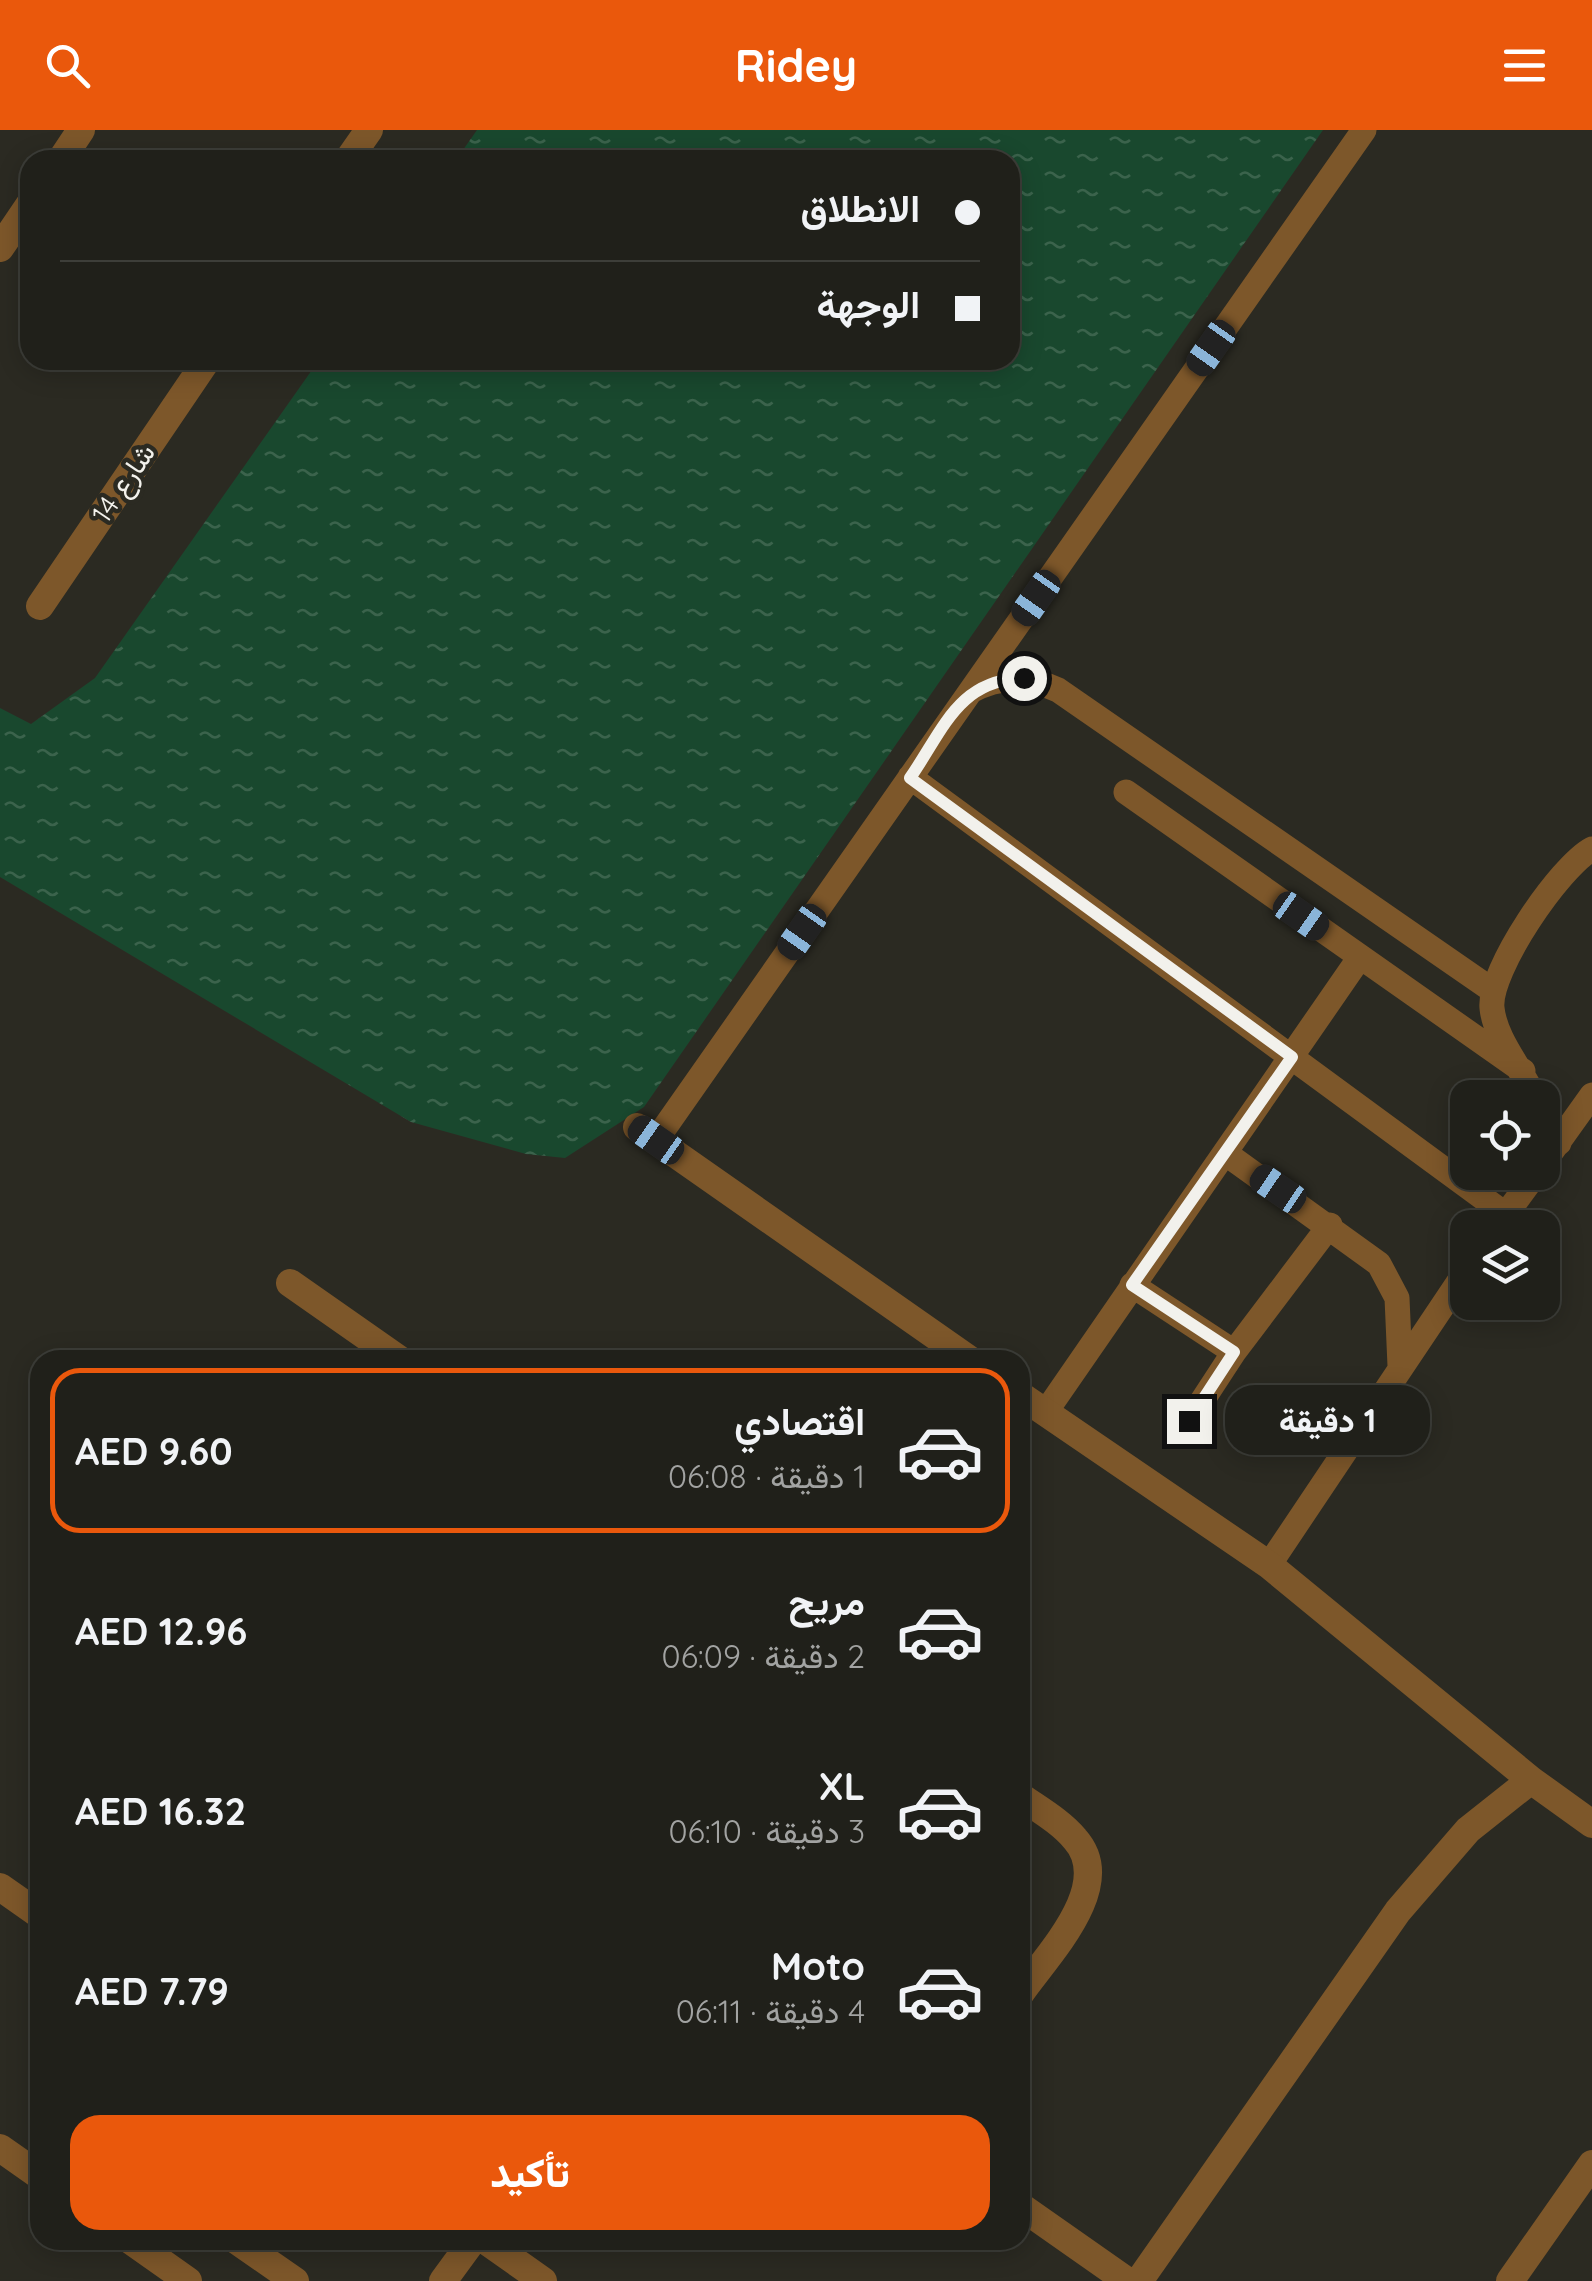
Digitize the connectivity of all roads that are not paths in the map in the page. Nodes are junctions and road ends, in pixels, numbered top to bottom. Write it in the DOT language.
graph roads {
  1 [pos="1364,130"];
  2 [pos="20,219"];
  3 [pos="0,248"];
  4 [pos="200,370"];
  5 [pos="40,606"];
  6 [pos="970,691"];
  7 [pos="910,778"];
  8 [pos="1126,792"];
  9 [pos="1592,849"];
  10 [pos="1360,957"];
  11 [pos="1492,990"];
  12 [pos="1292,1057"];
  13 [pos="1523,1071"];
  14 [pos="1527,1080"];
  15 [pos="1592,1095"];
  16 [pos="646,1134"];
  17 [pos="1560,1142"];
  18 [pos="1225,1153"];
  19 [pos="1486,1210"];
  20 [pos="1330,1225"];
  21 [pos="290,1283"];
  22 [pos="1132,1285"];
  23 [pos="1450,1294"];
  24 [pos="386,1350"];
  25 [pos="956,1350"];
  26 [pos="1234,1352"];
  27 [pos="1400,1366"];
  28 [pos="1030,1402"];
  29 [pos="1045,1413"];
  30 [pos="1189,1421"];
  31 [pos="1268,1565"];
  32 [pos="1531,1780"];
  33 [pos="1030,1804"];
  34 [pos="1592,1824"];
  35 [pos="0,1887"];
  36 [pos="30,1908"];
  37 [pos="1030,1980"];
  38 [pos="0,2148"];
  39 [pos="1592,2164"];
  40 [pos="30,2169"];
  41 [pos="1030,2213"];
  42 [pos="144,2250"];
  43 [pos="250,2250"];
  44 [pos="466,2250"];
  45 [pos="500,2250"];
  46 [pos="188,2281"];
  47 [pos="295,2281"];
  48 [pos="443,2281"];
  49 [pos="543,2281"];
  50 [pos="1126,2281"];
  51 [pos="1140,2281"];
  52 [pos="1510,2281"];
  1 -- 6 [label="lane"];
  2 -- 3 [label="street"];
  4 -- 5 [label="street, شارع 14"];
  6 -- 7 [label="lane"];
  6 -- 11 [label="lane"];
  7 -- 12 [label="lane"];
  7 -- 16 [label="lane"];
  8 -- 10 [label="lane"];
  9 -- 11 [label="lane"];
  10 -- 12 [label="lane"];
  10 -- 13 [label="lane"];
  11 -- 13 [label="lane"];
  12 -- 18 [label="lane"];
  12 -- 19 [label="lane"];
  13 -- 14 [label="lane"];
  15 -- 17 [label="lane"];
  16 -- 25 [label="street"];
  18 -- 20 [label="lane"];
  18 -- 22 [label="lane"];
  20 -- 26 [label="lane"];
  20 -- 27 [label="lane"];
  21 -- 24 [label="street"];
  22 -- 26 [label="lane"];
  22 -- 29 [label="lane"];
  23 -- 27 [label="lane"];
  26 -- 30 [label="lane"];
  27 -- 31 [label="lane"];
  28 -- 29 [label="street"];
  29 -- 31 [label="street"];
  31 -- 32 [label="street"];
  32 -- 34 [label="street"];
  32 -- 51 [label="street"];
  33 -- 37 [label="street"];
  35 -- 36 [label="street"];
  38 -- 40 [label="street"];
  39 -- 52 [label="street"];
  41 -- 50 [label="street"];
  42 -- 46 [label="street"];
  43 -- 47 [label="street"];
  44 -- 48 [label="street"];
  45 -- 49 [label="street"];
}
